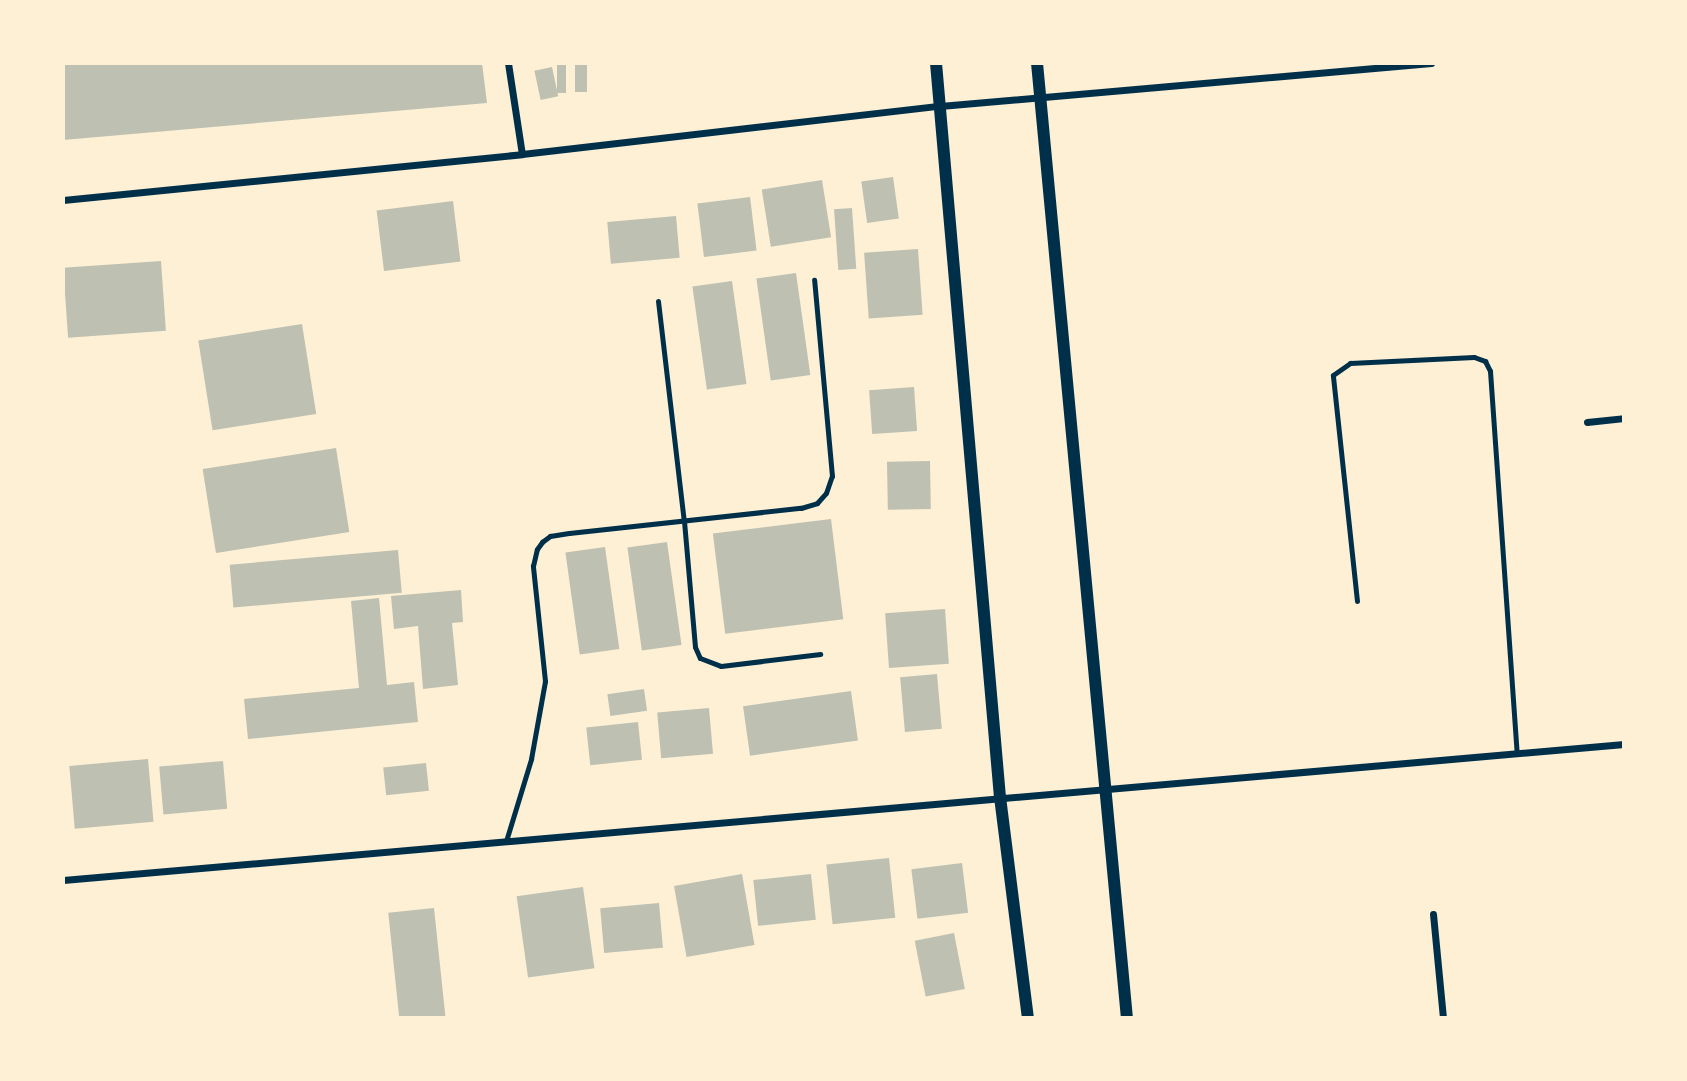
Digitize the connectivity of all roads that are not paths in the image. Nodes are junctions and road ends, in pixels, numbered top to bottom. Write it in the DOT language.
graph roads {
  1 [pos="508,63"];
  2 [pos="936,63"];
  3 [pos="1037,63"];
  4 [pos="1431,63"];
  5 [pos="1040,97"];
  6 [pos="940,106"];
  7 [pos="522,154"];
  8 [pos="63,200"];
  9 [pos="814,280"];
  10 [pos="658,301"];
  11 [pos="1624,418"];
  12 [pos="1587,422"];
  13 [pos="684,521"];
  14 [pos="1357,601"];
  15 [pos="820,654"];
  16 [pos="1624,744"];
  17 [pos="1517,753"];
  18 [pos="1107,789"];
  19 [pos="1000,797"];
  20 [pos="506,841"];
  21 [pos="63,880"];
  22 [pos="1433,914"];
  23 [pos="1028,1018"];
  24 [pos="1128,1018"];
  25 [pos="1443,1018"];
  1 -- 7 [label="street"];
  2 -- 6 [label="street"];
  3 -- 5 [label="street"];
  4 -- 5 [label="street"];
  5 -- 6 [label="street"];
  5 -- 18 [label="street"];
  6 -- 7 [label="street"];
  6 -- 19 [label="street"];
  7 -- 8 [label="street"];
  9 -- 13 [label="lane"];
  10 -- 13 [label="lane"];
  11 -- 12 [label="street"];
  13 -- 15 [label="lane"];
  13 -- 20 [label="lane"];
  14 -- 17 [label="lane"];
  16 -- 17 [label="street"];
  17 -- 18 [label="street"];
  18 -- 19 [label="street"];
  18 -- 24 [label="street"];
  19 -- 20 [label="street"];
  19 -- 23 [label="street"];
  20 -- 21 [label="street"];
  22 -- 25 [label="street"];
}
